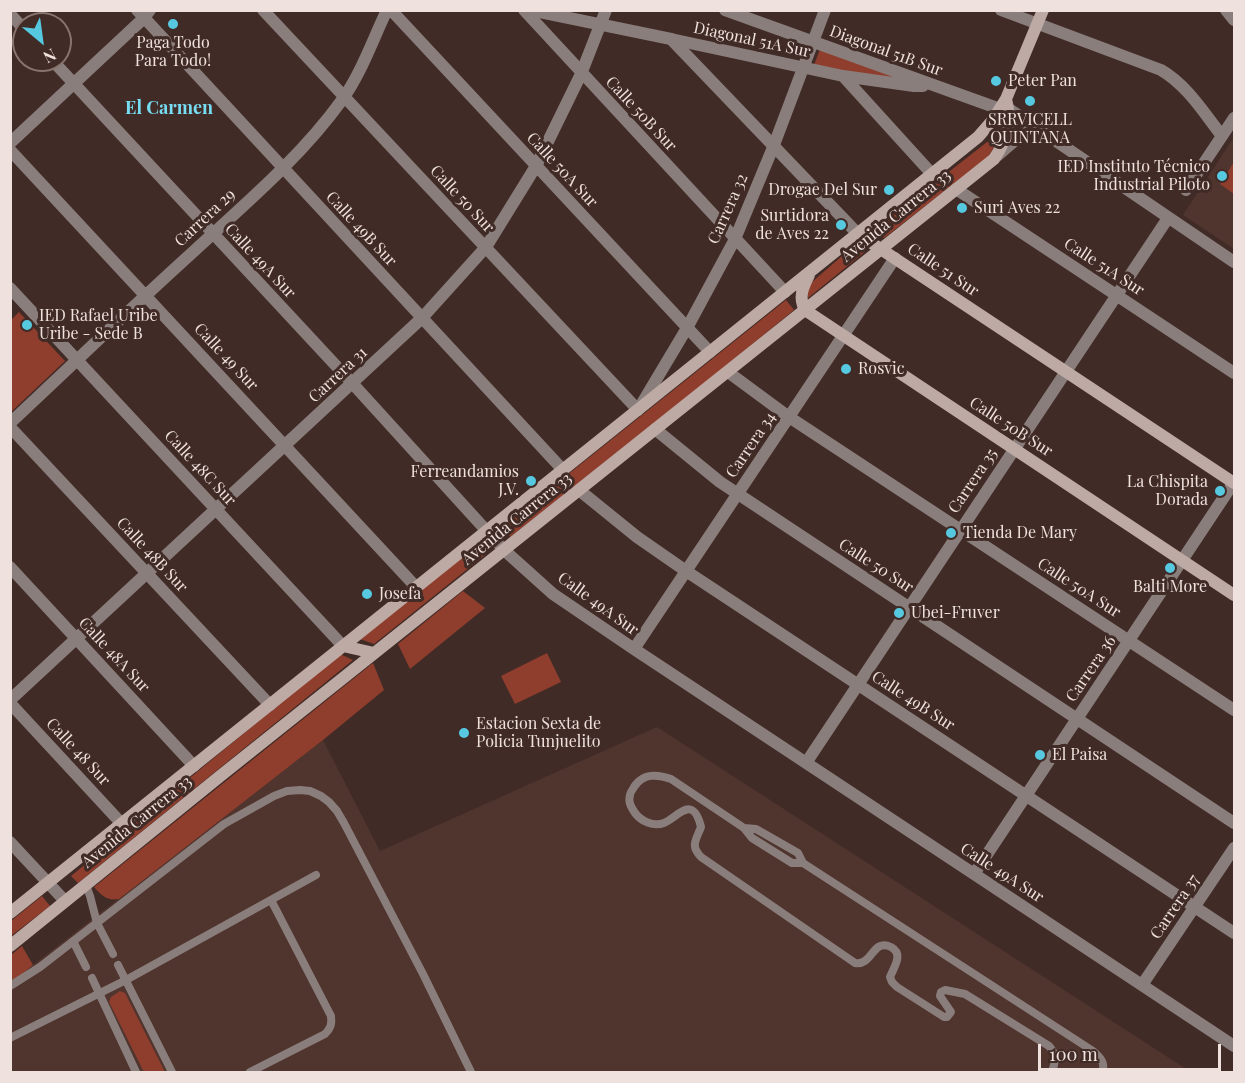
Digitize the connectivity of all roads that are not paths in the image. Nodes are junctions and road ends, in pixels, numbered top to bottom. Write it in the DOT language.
graph roads {
  1 [pos="262,10"];
  2 [pos="389,10"];
  3 [pos="524,10"];
  4 [pos="530,10"];
  5 [pos="606,10"];
  6 [pos="726,10"];
  7 [pos="825,10"];
  8 [pos="1001,10"];
  9 [pos="1043,10"];
  10 [pos="1226,10"];
  11 [pos="143,13"];
  12 [pos="1234,20"];
  13 [pos="1038,24"];
  14 [pos="601,25"];
  15 [pos="671,39"];
  16 [pos="813,41"];
  17 [pos="802,68"];
  18 [pos="63,72"];
  19 [pos="581,74"];
  20 [pos="843,76"];
  21 [pos="74,84"];
  22 [pos="934,86"];
  23 [pos="344,97"];
  24 [pos="1005,106"];
  25 [pos="1234,118"];
  26 [pos="1040,130"];
  27 [pos="1222,136"];
  28 [pos="10,143"];
  29 [pos="774,145"];
  30 [pos="10,150"];
  31 [pos="994,159"];
  32 [pos="536,166"];
  33 [pos="283,169"];
  34 [pos="932,174"];
  35 [pos="956,189"];
  36 [pos="1186,190"];
  37 [pos="1168,218"];
  38 [pos="212,234"];
  39 [pos="858,234"];
  40 [pos="735,239"];
  41 [pos="486,247"];
  42 [pos="881,249"];
  43 [pos="895,258"];
  44 [pos="1234,262"];
  45 [pos="811,271"];
  46 [pos="10,288"];
  47 [pos="785,292"];
  48 [pos="1117,295"];
  49 [pos="146,296"];
  50 [pos="805,310"];
  51 [pos="422,318"];
  52 [pos="687,328"];
  53 [pos="843,336"];
  54 [pos="710,352"];
  55 [pos="78,360"];
  56 [pos="1066,371"];
  57 [pos="728,372"];
  58 [pos="1234,373"];
  59 [pos="352,384"];
  60 [pos="638,410"];
  61 [pos="789,417"];
  62 [pos="10,425"];
  63 [pos="655,429"];
  64 [pos="285,446"];
  65 [pos="1014,449"];
  66 [pos="563,470"];
  67 [pos="1234,482"];
  68 [pos="579,490"];
  69 [pos="738,494"];
  70 [pos="216,510"];
  71 [pos="961,530"];
  72 [pos="486,531"];
  73 [pos="504,550"];
  74 [pos="1183,560"];
  75 [pos="10,567"];
  76 [pos="686,571"];
  77 [pos="147,574"];
  78 [pos="416,587"];
  79 [pos="1234,595"];
  80 [pos="909,607"];
  81 [pos="77,639"];
  82 [pos="1129,641"];
  83 [pos="343,646"];
  84 [pos="634,650"];
  85 [pos="374,653"];
  86 [pos="858,684"];
  87 [pos="10,702"];
  88 [pos="270,705"];
  89 [pos="1234,710"];
  90 [pos="1077,719"];
  91 [pos="806,763"];
  92 [pos="194,766"];
  93 [pos="1026,796"];
  94 [pos="1234,823"];
  95 [pos="122,824"];
  96 [pos="10,842"];
  97 [pos="1234,848"];
  98 [pos="974,874"];
  99 [pos="316,875"];
  100 [pos="49,883"];
  101 [pos="86,885"];
  102 [pos="271,900"];
  103 [pos="65,901"];
  104 [pos="1195,907"];
  105 [pos="10,913"];
  106 [pos="97,923"];
  107 [pos="1234,933"];
  108 [pos="74,941"];
  109 [pos="10,946"];
  110 [pos="112,954"];
  111 [pos="118,964"];
  112 [pos="86,967"];
  113 [pos="92,978"];
  114 [pos="126,980"];
  115 [pos="1142,985"];
  116 [pos="10,986"];
  117 [pos="98,993"];
  118 [pos="10,1038"];
  119 [pos="1234,1046"];
  120 [pos="136,1072"];
  121 [pos="172,1072"];
  122 [pos="250,1072"];
  123 [pos="471,1072"];
  124 [pos="1052,1072"];
  125 [pos="1102,1072"];
  1 -- 23 [label="street, Calle 50 Sur"];
  2 -- 23 [label="street, Carrera 29"];
  2 -- 32 [label="street, Calle 50A Sur"];
  3 -- 19 [label="street, Calle 50B Sur"];
  4 -- 14 [label="street, Diagonal 51A Sur"];
  5 -- 14 [label="street, Carrera 31"];
  6 -- 16 [label="street, Diagonal 51B Sur"];
  7 -- 16 [label="street, Carrera 32"];
  8 -- 13 [label="street"];
  9 -- 13 [label="main road, Avenida Carrera 33"];
  10 -- 12 [label="street"];
  11 -- 21 [label="street"];
  11 -- 33 [label="street, Calle 49B Sur"];
  13 -- 24 [label="main road, Avenida Carrera 33"];
  13 -- 27 [label="street"];
  14 -- 15 [label="street, Diagonal 51A Sur"];
  14 -- 19 [label="street, Carrera 31"];
  15 -- 17 [label="street, Diagonal 51A Sur"];
  15 -- 29 [label="street, Calle 51 Sur"];
  16 -- 17 [label="street, Carrera 32"];
  16 -- 22 [label="street, Diagonal 51B Sur"];
  17 -- 20 [label="street, Diagonal 51A Sur"];
  17 -- 29 [label="street, Carrera 32"];
  18 -- 21 [label="street, Calle 49A Sur"];
  19 -- 32 [label="street, Carrera 31"];
  19 -- 40 [label="street, Calle 50B Sur"];
  20 -- 22 [label="street, Diagonal 51A Sur"];
  20 -- 34 [label="street"];
  21 -- 28 [label="street"];
  21 -- 38 [label="street, Calle 49A Sur"];
  22 -- 24 [label="street, Diagonal 51B Sur"];
  23 -- 33 [label="street, Carrera 29"];
  23 -- 41 [label="street, Calle 50 Sur"];
  24 -- 26 [label="street, Diagonal 51B Sur"];
  24 -- 31 [label="main road, Avenida Carrera 33"];
  24 -- 34 [label="main road, Avenida Carrera 33"];
  25 -- 27 [label="street"];
  26 -- 31 [label="street"];
  26 -- 37 [label="street, Diagonal 51B Sur"];
  27 -- 36 [label="street"];
  29 -- 39 [label="street, Calle 51 Sur"];
  29 -- 40 [label="street, Carrera 32"];
  30 -- 49 [label="street, Calle 49 Sur"];
  31 -- 35 [label="main road, Avenida Carrera 33"];
  32 -- 41 [label="street, Carrera 31"];
  32 -- 52 [label="street, Calle 50A Sur"];
  33 -- 38 [label="street, Carrera 29"];
  33 -- 51 [label="street, Calle 49B Sur"];
  34 -- 39 [label="main road, Avenida Carrera 33"];
  35 -- 42 [label="main road, Avenida Carrera 33"];
  35 -- 48 [label="street, Calle 51A Sur"];
  37 -- 44 [label="street, Diagonal 51B Sur"];
  37 -- 48 [label="street, Carrera 35"];
  38 -- 49 [label="street, Carrera 29"];
  38 -- 59 [label="street, Calle 49A Sur"];
  39 -- 42 [label="main road, Calle 51 Sur"];
  39 -- 45 [label="main road, Avenida Carrera 33"];
  40 -- 47 [label="street, Calle 50B Sur"];
  40 -- 52 [label="street, Carrera 32"];
  41 -- 51 [label="street, Carrera 31"];
  41 -- 60 [label="street, Calle 50 Sur"];
  42 -- 43 [label="main road, Calle 51 Sur"];
  42 -- 50 [label="main road, Avenida Carrera 33"];
  43 -- 53 [label="street, Carrera 34"];
  43 -- 56 [label="main road, Calle 51 Sur"];
  45 -- 47 [label="main road, Avenida Carrera 33"];
  45 -- 50 [label="main road"];
  46 -- 55 [label="street, Calle 48C Sur"];
  47 -- 54 [label="main road, Avenida Carrera 33"];
  48 -- 56 [label="street, Carrera 35"];
  48 -- 58 [label="street, Calle 51A Sur"];
  49 -- 55 [label="street, Carrera 29"];
  49 -- 64 [label="street, Calle 49 Sur"];
  50 -- 53 [label="main road, Calle 50B Sur"];
  50 -- 57 [label="main road, Avenida Carrera 33"];
  51 -- 59 [label="street, Carrera 31"];
  51 -- 66 [label="street, Calle 49B Sur"];
  52 -- 54 [label="street, Calle 50A Sur"];
  52 -- 60 [label="street, Carrera 32"];
  53 -- 61 [label="street, Carrera 34"];
  53 -- 65 [label="main road, Calle 50B Sur"];
  54 -- 60 [label="main road, Avenida Carrera 33"];
  55 -- 62 [label="street, Carrera 29"];
  55 -- 70 [label="street, Calle 48C Sur"];
  56 -- 65 [label="street, Carrera 35"];
  56 -- 67 [label="main road, Calle 51 Sur"];
  57 -- 61 [label="street, Calle 50A Sur"];
  57 -- 63 [label="main road, Avenida Carrera 33"];
  59 -- 64 [label="street, Carrera 31"];
  59 -- 72 [label="street, Calle 49A Sur"];
  60 -- 66 [label="main road, Avenida Carrera 33"];
  61 -- 69 [label="street, Carrera 34"];
  61 -- 71 [label="street, Calle 50A Sur"];
  62 -- 77 [label="street, Calle 48B Sur"];
  63 -- 68 [label="main road, Avenida Carrera 33"];
  63 -- 69 [label="street, Calle 50 Sur"];
  64 -- 70 [label="street, Carrera 31"];
  64 -- 78 [label="street, Calle 49 Sur"];
  65 -- 71 [label="street, Carrera 35"];
  65 -- 74 [label="main road, Calle 50B Sur"];
  66 -- 72 [label="main road, Avenida Carrera 33"];
  67 -- 74 [label="street, Carrera 36"];
  68 -- 73 [label="main road, Avenida Carrera 33"];
  68 -- 76 [label="street, Calle 49B Sur"];
  69 -- 76 [label="street, Carrera 34"];
  69 -- 80 [label="street, Calle 50 Sur"];
  70 -- 77 [label="street, Carrera 31"];
  70 -- 83 [label="street, Calle 48C Sur"];
  71 -- 80 [label="street, Carrera 35"];
  71 -- 82 [label="street, Calle 50A Sur"];
  72 -- 73 [label="street, Calle 49A Sur"];
  72 -- 78 [label="main road, Avenida Carrera 33"];
  73 -- 84 [label="street, Calle 49A Sur"];
  73 -- 85 [label="main road, Avenida Carrera 33"];
  74 -- 79 [label="main road, Calle 50B Sur"];
  74 -- 82 [label="street, Carrera 36"];
  75 -- 81 [label="street, Calle 48A Sur"];
  76 -- 84 [label="street, Carrera 34"];
  76 -- 86 [label="street, Calle 49B Sur"];
  77 -- 81 [label="street, Carrera 31"];
  77 -- 88 [label="street, Calle 48B Sur"];
  78 -- 83 [label="main road, Avenida Carrera 33"];
  80 -- 86 [label="street, Carrera 35"];
  80 -- 90 [label="street, Calle 50 Sur"];
  81 -- 87 [label="street, Carrera 31"];
  81 -- 92 [label="street, Calle 48A Sur"];
  82 -- 89 [label="street, Calle 50A Sur"];
  82 -- 90 [label="street, Carrera 36"];
  83 -- 85 [label="main road"];
  83 -- 88 [label="main road, Avenida Carrera 33"];
  84 -- 91 [label="street, Calle 49A Sur"];
  85 -- 101 [label="main road, Avenida Carrera 33"];
  86 -- 91 [label="street, Carrera 35"];
  86 -- 93 [label="street, Calle 49B Sur"];
  87 -- 95 [label="street, Calle 48 Sur"];
  88 -- 92 [label="main road, Avenida Carrera 33"];
  90 -- 93 [label="street, Carrera 36"];
  90 -- 94 [label="street, Calle 50 Sur"];
  91 -- 98 [label="street, Calle 49A Sur"];
  92 -- 95 [label="main road, Avenida Carrera 33"];
  93 -- 98 [label="street, Carrera 36"];
  93 -- 104 [label="street, Calle 49B Sur"];
  95 -- 100 [label="main road, Avenida Carrera 33"];
  96 -- 100 [label="street"];
  97 -- 104 [label="street, Carrera 37"];
  98 -- 115 [label="street, Calle 49A Sur"];
  99 -- 102 [label="lane"];
  100 -- 103 [label="street"];
  100 -- 105 [label="main road, Avenida Carrera 33"];
  101 -- 103 [label="main road, Avenida Carrera 33"];
  101 -- 106 [label="lane"];
  102 -- 114 [label="lane"];
  102 -- 122 [label="lane"];
  103 -- 109 [label="main road, Avenida Carrera 33"];
  104 -- 107 [label="street, Calle 49B Sur"];
  104 -- 115 [label="street, Carrera 37"];
  106 -- 108 [label="lane"];
  106 -- 110 [label="lane"];
  106 -- 123 [label="lane"];
  108 -- 112 [label="lane"];
  108 -- 116 [label="lane"];
  111 -- 114 [label="lane"];
  113 -- 117 [label="lane"];
  114 -- 117 [label="lane"];
  114 -- 121 [label="lane"];
  115 -- 119 [label="street, Calle 49A Sur"];
  117 -- 118 [label="lane"];
  117 -- 120 [label="lane"];
  124 -- 125 [label="lane"];
}
